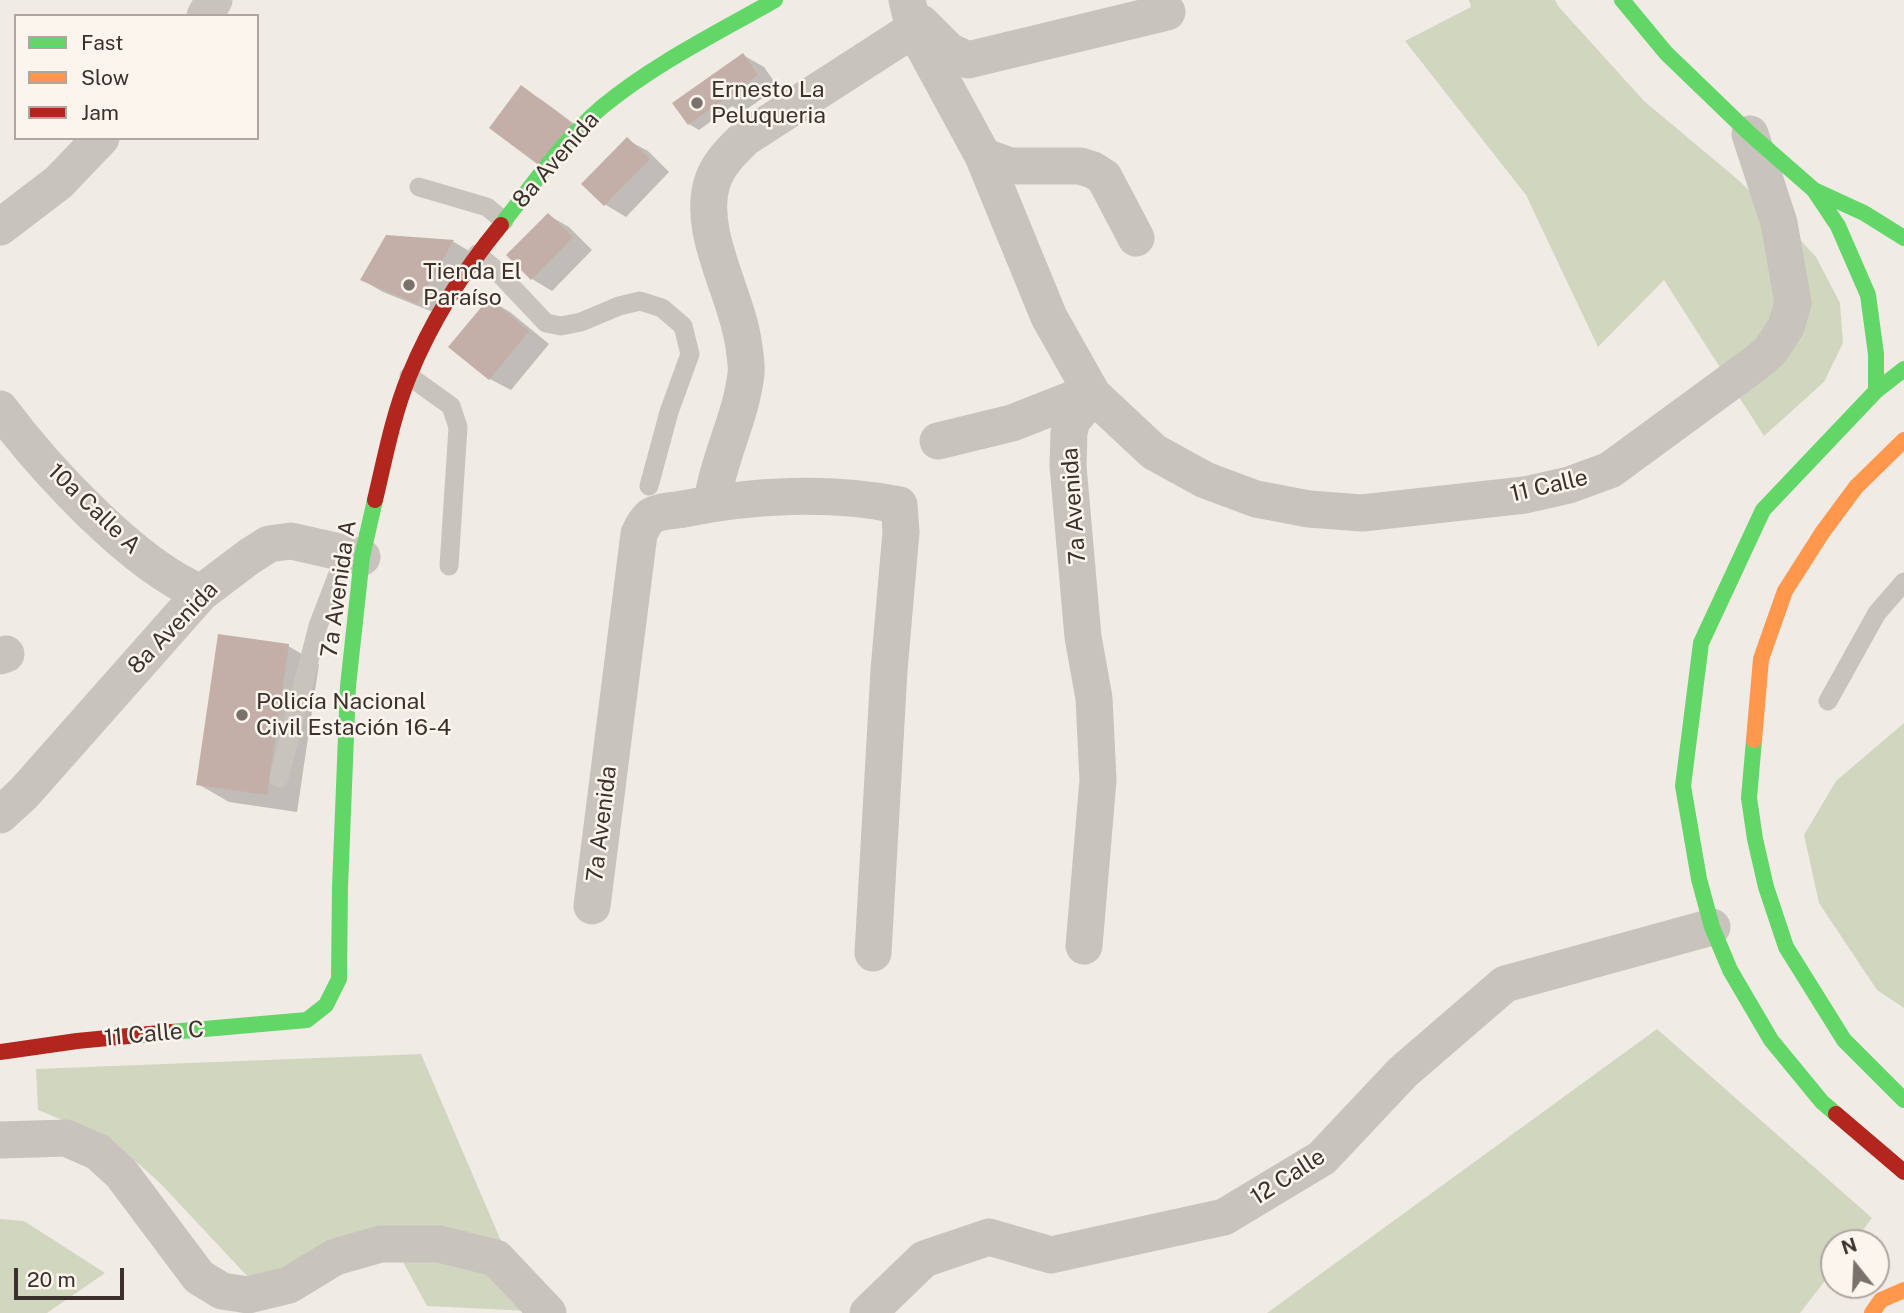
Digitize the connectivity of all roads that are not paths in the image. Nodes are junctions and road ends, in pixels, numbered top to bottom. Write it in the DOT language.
graph roads {
  1 [pos="1622,0"];
  2 [pos="761,3"];
  3 [pos="1167,12"];
  4 [pos="910,13"];
  5 [pos="1750,134"];
  6 [pos="99,140"];
  7 [pos="983,156"];
  8 [pos="419,187"];
  9 [pos="1814,190"];
  10 [pos="504,221"];
  11 [pos="0,227"];
  12 [pos="1136,238"];
  13 [pos="1904,239"];
  14 [pos="477,254"];
  15 [pos="431,329"];
  16 [pos="1904,369"];
  17 [pos="409,376"];
  18 [pos="1876,391"];
  19 [pos="1092,394"];
  20 [pos="0,409"];
  21 [pos="1904,440"];
  22 [pos="938,441"];
  23 [pos="649,486"];
  24 [pos="712,503"];
  25 [pos="354,555"];
  26 [pos="449,566"];
  27 [pos="1904,582"];
  28 [pos="201,593"];
  29 [pos="1828,701"];
  30 [pos="279,778"];
  31 [pos="12,804"];
  32 [pos="592,906"];
  33 [pos="1712,928"];
  34 [pos="1084,946"];
  35 [pos="873,953"];
  36 [pos="307,1020"];
  37 [pos="0,1052"];
  38 [pos="1904,1100"];
  39 [pos="0,1140"];
  40 [pos="1904,1172"];
  41 [pos="1904,1290"];
  42 [pos="548,1313"];
  43 [pos="868,1313"];
  44 [pos="1872,1313"];
  1 -- 5 [label="main road"];
  2 -- 10 [label="main road, 8a Avenida"];
  3 -- 4 [label="street"];
  4 -- 7 [label="street"];
  4 -- 24 [label="street"];
  5 -- 9 [label="main road"];
  5 -- 19 [label="street, 11 Calle"];
  6 -- 11 [label="street"];
  7 -- 12 [label="street"];
  7 -- 19 [label="street"];
  8 -- 10 [label="lane"];
  9 -- 13 [label="main road"];
  9 -- 18 [label="main road"];
  10 -- 14 [label="main road, 8a Avenida"];
  14 -- 15 [label="main road, 8a Avenida"];
  14 -- 23 [label="lane"];
  15 -- 17 [label="main road, 7a Avenida A"];
  16 -- 18 [label="main road"];
  17 -- 25 [label="main road, 7a Avenida A"];
  17 -- 26 [label="lane"];
  18 -- 33 [label="main road"];
  19 -- 22 [label="street"];
  19 -- 34 [label="street, 7a Avenida"];
  20 -- 28 [label="street, 10a Calle A"];
  21 -- 38 [label="main road"];
  24 -- 32 [label="street, 7a Avenida"];
  24 -- 35 [label="street"];
  25 -- 28 [label="street, 8a Avenida"];
  25 -- 30 [label="lane"];
  25 -- 36 [label="main road, 7a Avenida A"];
  27 -- 29 [label="lane"];
  28 -- 31 [label="street, 8a Avenida"];
  33 -- 40 [label="main road"];
  33 -- 43 [label="street, 12 Calle"];
  36 -- 37 [label="main road, 11 Calle C"];
  39 -- 42 [label="street"];
  41 -- 44 [label="main road"];
}
